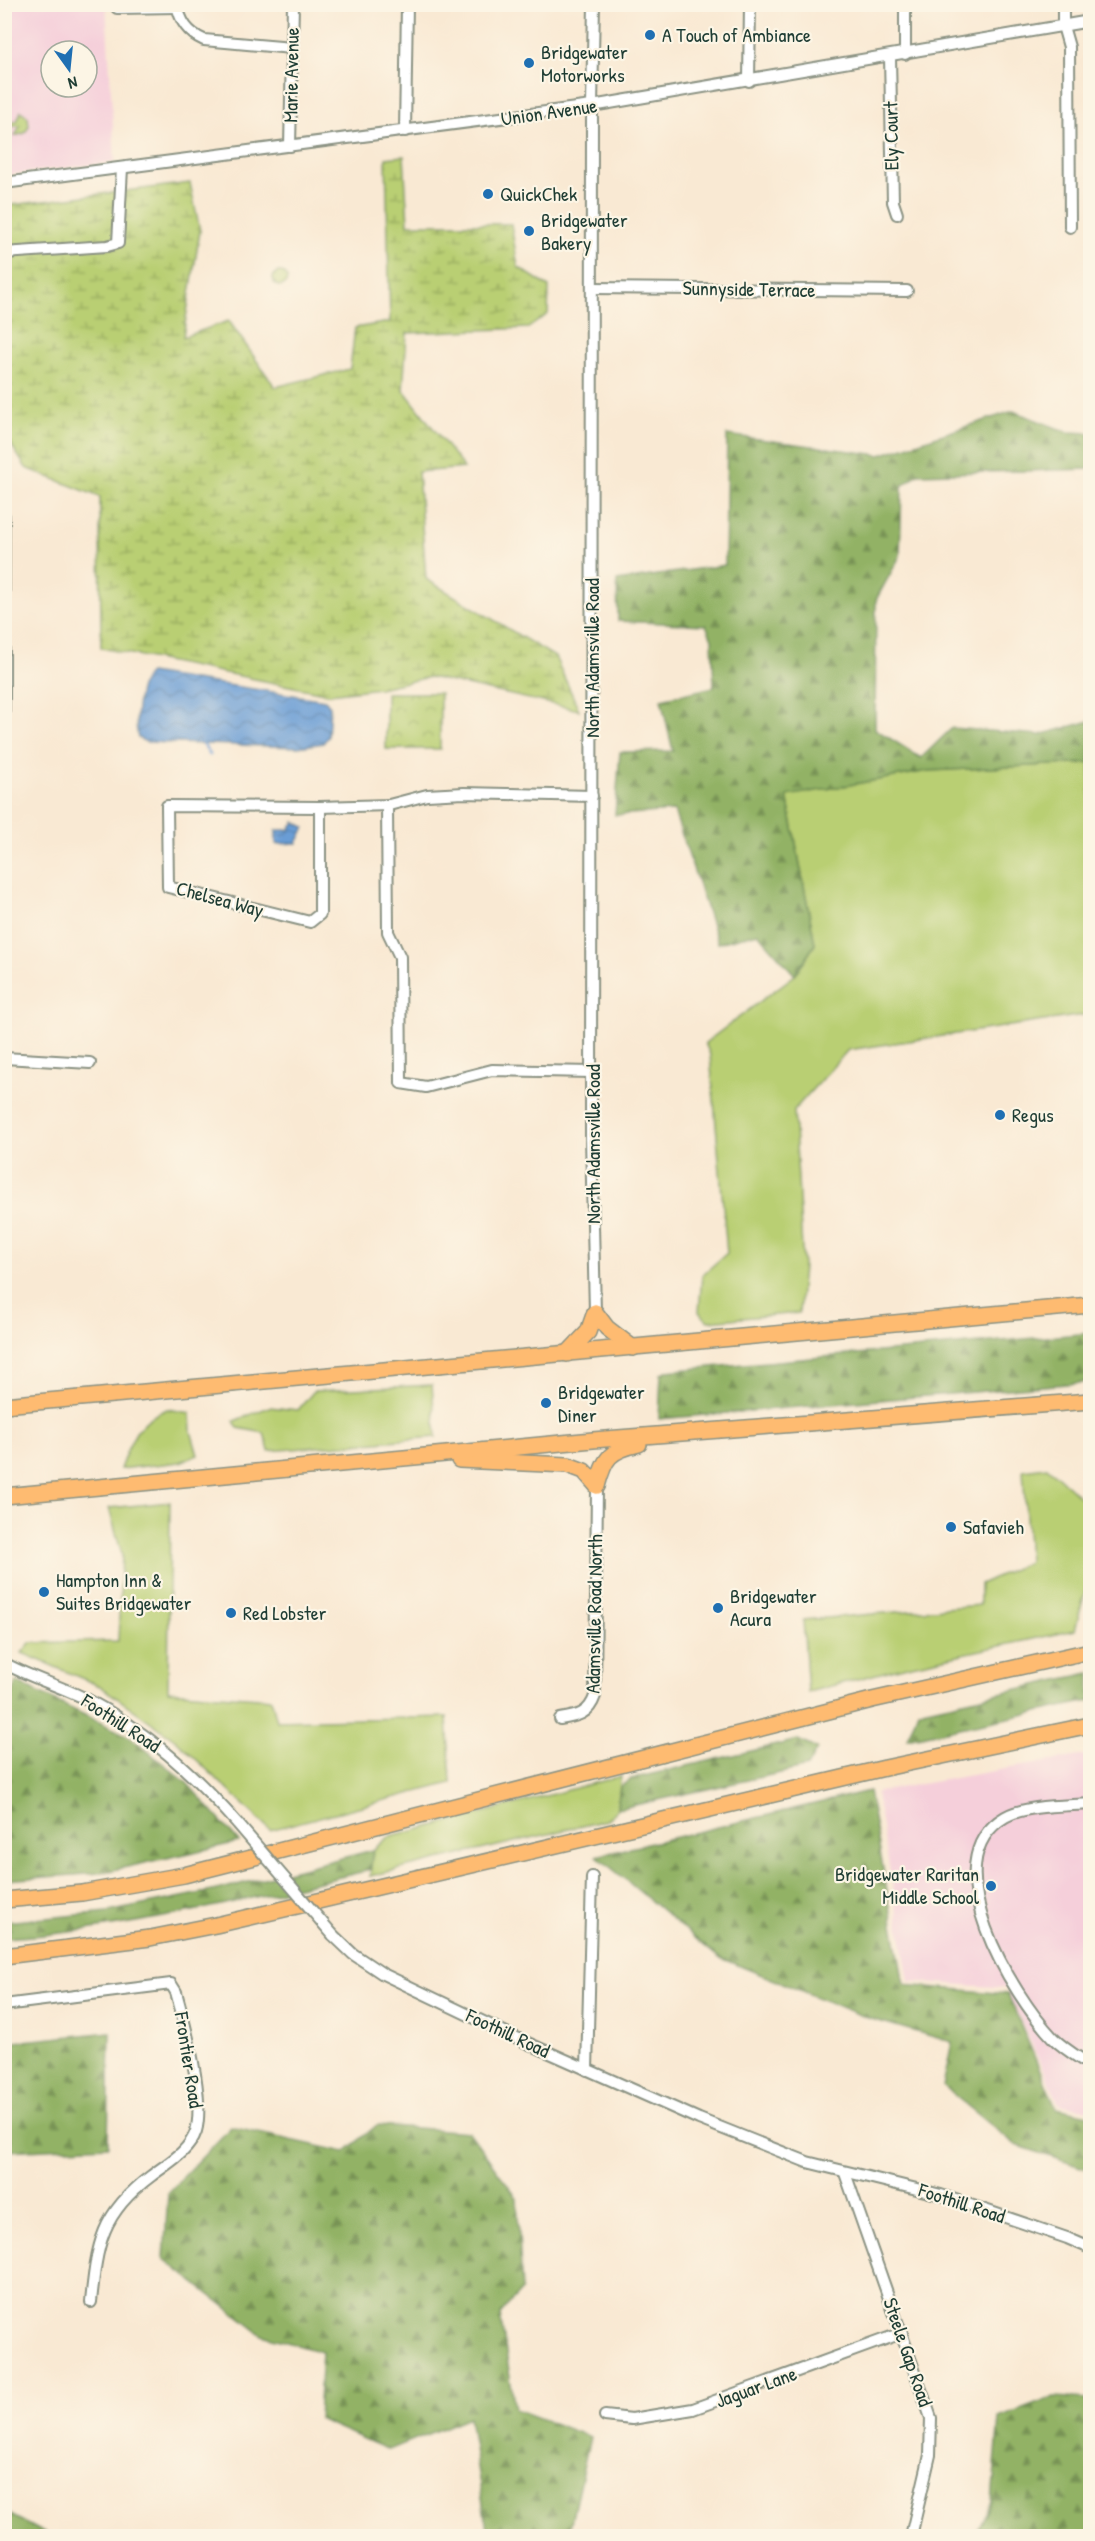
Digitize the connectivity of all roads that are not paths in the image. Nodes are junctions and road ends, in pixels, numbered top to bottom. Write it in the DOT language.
graph roads {
  1 [pos="293,4"];
  2 [pos="407,4"];
  3 [pos="594,4"];
  4 [pos="750,4"];
  5 [pos="905,4"];
  6 [pos="1063,4"];
  7 [pos="177,6"];
  8 [pos="117,8"];
  9 [pos="1090,21"];
  10 [pos="1063,26"];
  11 [pos="292,48"];
  12 [pos="905,54"];
  13 [pos="890,57"];
  14 [pos="749,81"];
  15 [pos="592,106"];
  16 [pos="405,131"];
  17 [pos="290,146"];
  18 [pos="122,168"];
  19 [pos="4,183"];
  20 [pos="897,214"];
  21 [pos="1070,227"];
  22 [pos="4,253"];
  23 [pos="592,288"];
  24 [pos="907,291"];
  25 [pos="4,516"];
  26 [pos="4,726"];
  27 [pos="592,796"];
  28 [pos="387,805"];
  29 [pos="320,807"];
  30 [pos="4,1058"];
  31 [pos="90,1063"];
  32 [pos="593,1072"];
  33 [pos="1090,1305"];
  34 [pos="595,1312"];
  35 [pos="633,1348"];
  36 [pos="567,1354"];
  37 [pos="1090,1401"];
  38 [pos="4,1404"];
  39 [pos="692,1433"];
  40 [pos="418,1456"];
  41 [pos="597,1486"];
  42 [pos="4,1496"];
  43 [pos="1090,1651"];
  44 [pos="4,1663"];
  45 [pos="10,1671"];
  46 [pos="560,1719"];
  47 [pos="1090,1725"];
  48 [pos="1090,1804"];
  49 [pos="592,1877"];
  50 [pos="4,1900"];
  51 [pos="4,1956"];
  52 [pos="4,2005"];
  53 [pos="1090,2065"];
  54 [pos="587,2070"];
  55 [pos="845,2173"];
  56 [pos="1090,2248"];
  57 [pos="91,2302"];
  58 [pos="902,2333"];
  59 [pos="605,2416"];
  60 [pos="911,2536"];
  1 -- 11 [label="street, Marie Avenue"];
  2 -- 16 [label="street"];
  3 -- 15 [label="street, North Adamsville Road"];
  4 -- 14 [label="street"];
  5 -- 12 [label="street"];
  6 -- 10 [label="street"];
  7 -- 8 [label="street"];
  7 -- 11 [label="street"];
  9 -- 10 [label="street, Union Avenue"];
  10 -- 12 [label="street, Union Avenue"];
  10 -- 21 [label="street"];
  11 -- 17 [label="street, Marie Avenue"];
  12 -- 13 [label="street, Union Avenue"];
  13 -- 14 [label="street, Union Avenue"];
  13 -- 20 [label="street, Ely Court"];
  14 -- 15 [label="street, Union Avenue"];
  15 -- 16 [label="street, Union Avenue"];
  15 -- 23 [label="street, North Adamsville Road"];
  16 -- 17 [label="street, Union Avenue"];
  17 -- 18 [label="street, Union Avenue"];
  18 -- 19 [label="street, Union Avenue"];
  18 -- 22 [label="street"];
  23 -- 24 [label="street, Sunnyside Terrace"];
  23 -- 27 [label="street, North Adamsville Road"];
  25 -- 26 [label="street"];
  27 -- 28 [label="street, Chelsea Way"];
  27 -- 32 [label="street, North Adamsville Road"];
  28 -- 29 [label="street, Chelsea Way"];
  28 -- 32 [label="street"];
  29 -- 29 [label="street, Chelsea Way"];
  30 -- 31 [label="street"];
  32 -- 34 [label="street, North Adamsville Road"];
  33 -- 35 [label="highway"];
  34 -- 35 [label="highway"];
  34 -- 36 [label="highway"];
  35 -- 36 [label="highway"];
  36 -- 38 [label="highway"];
  37 -- 39 [label="highway"];
  39 -- 40 [label="highway"];
  39 -- 41 [label="highway"];
  40 -- 41 [label="highway"];
  40 -- 42 [label="highway"];
  41 -- 46 [label="street, Adamsville Road North"];
  43 -- 50 [label="highway"];
  44 -- 45 [label="street, Foothill Road"];
  45 -- 54 [label="street, Foothill Road, bridge"];
  47 -- 51 [label="highway"];
  48 -- 53 [label="street"];
  49 -- 54 [label="street"];
  52 -- 57 [label="street, Frontier Road"];
  54 -- 55 [label="street, Foothill Road"];
  55 -- 56 [label="street, Foothill Road"];
  55 -- 58 [label="street, Steele Gap Road"];
  58 -- 59 [label="street, Jaguar Lane"];
  58 -- 60 [label="street, Steele Gap Road"];
}
